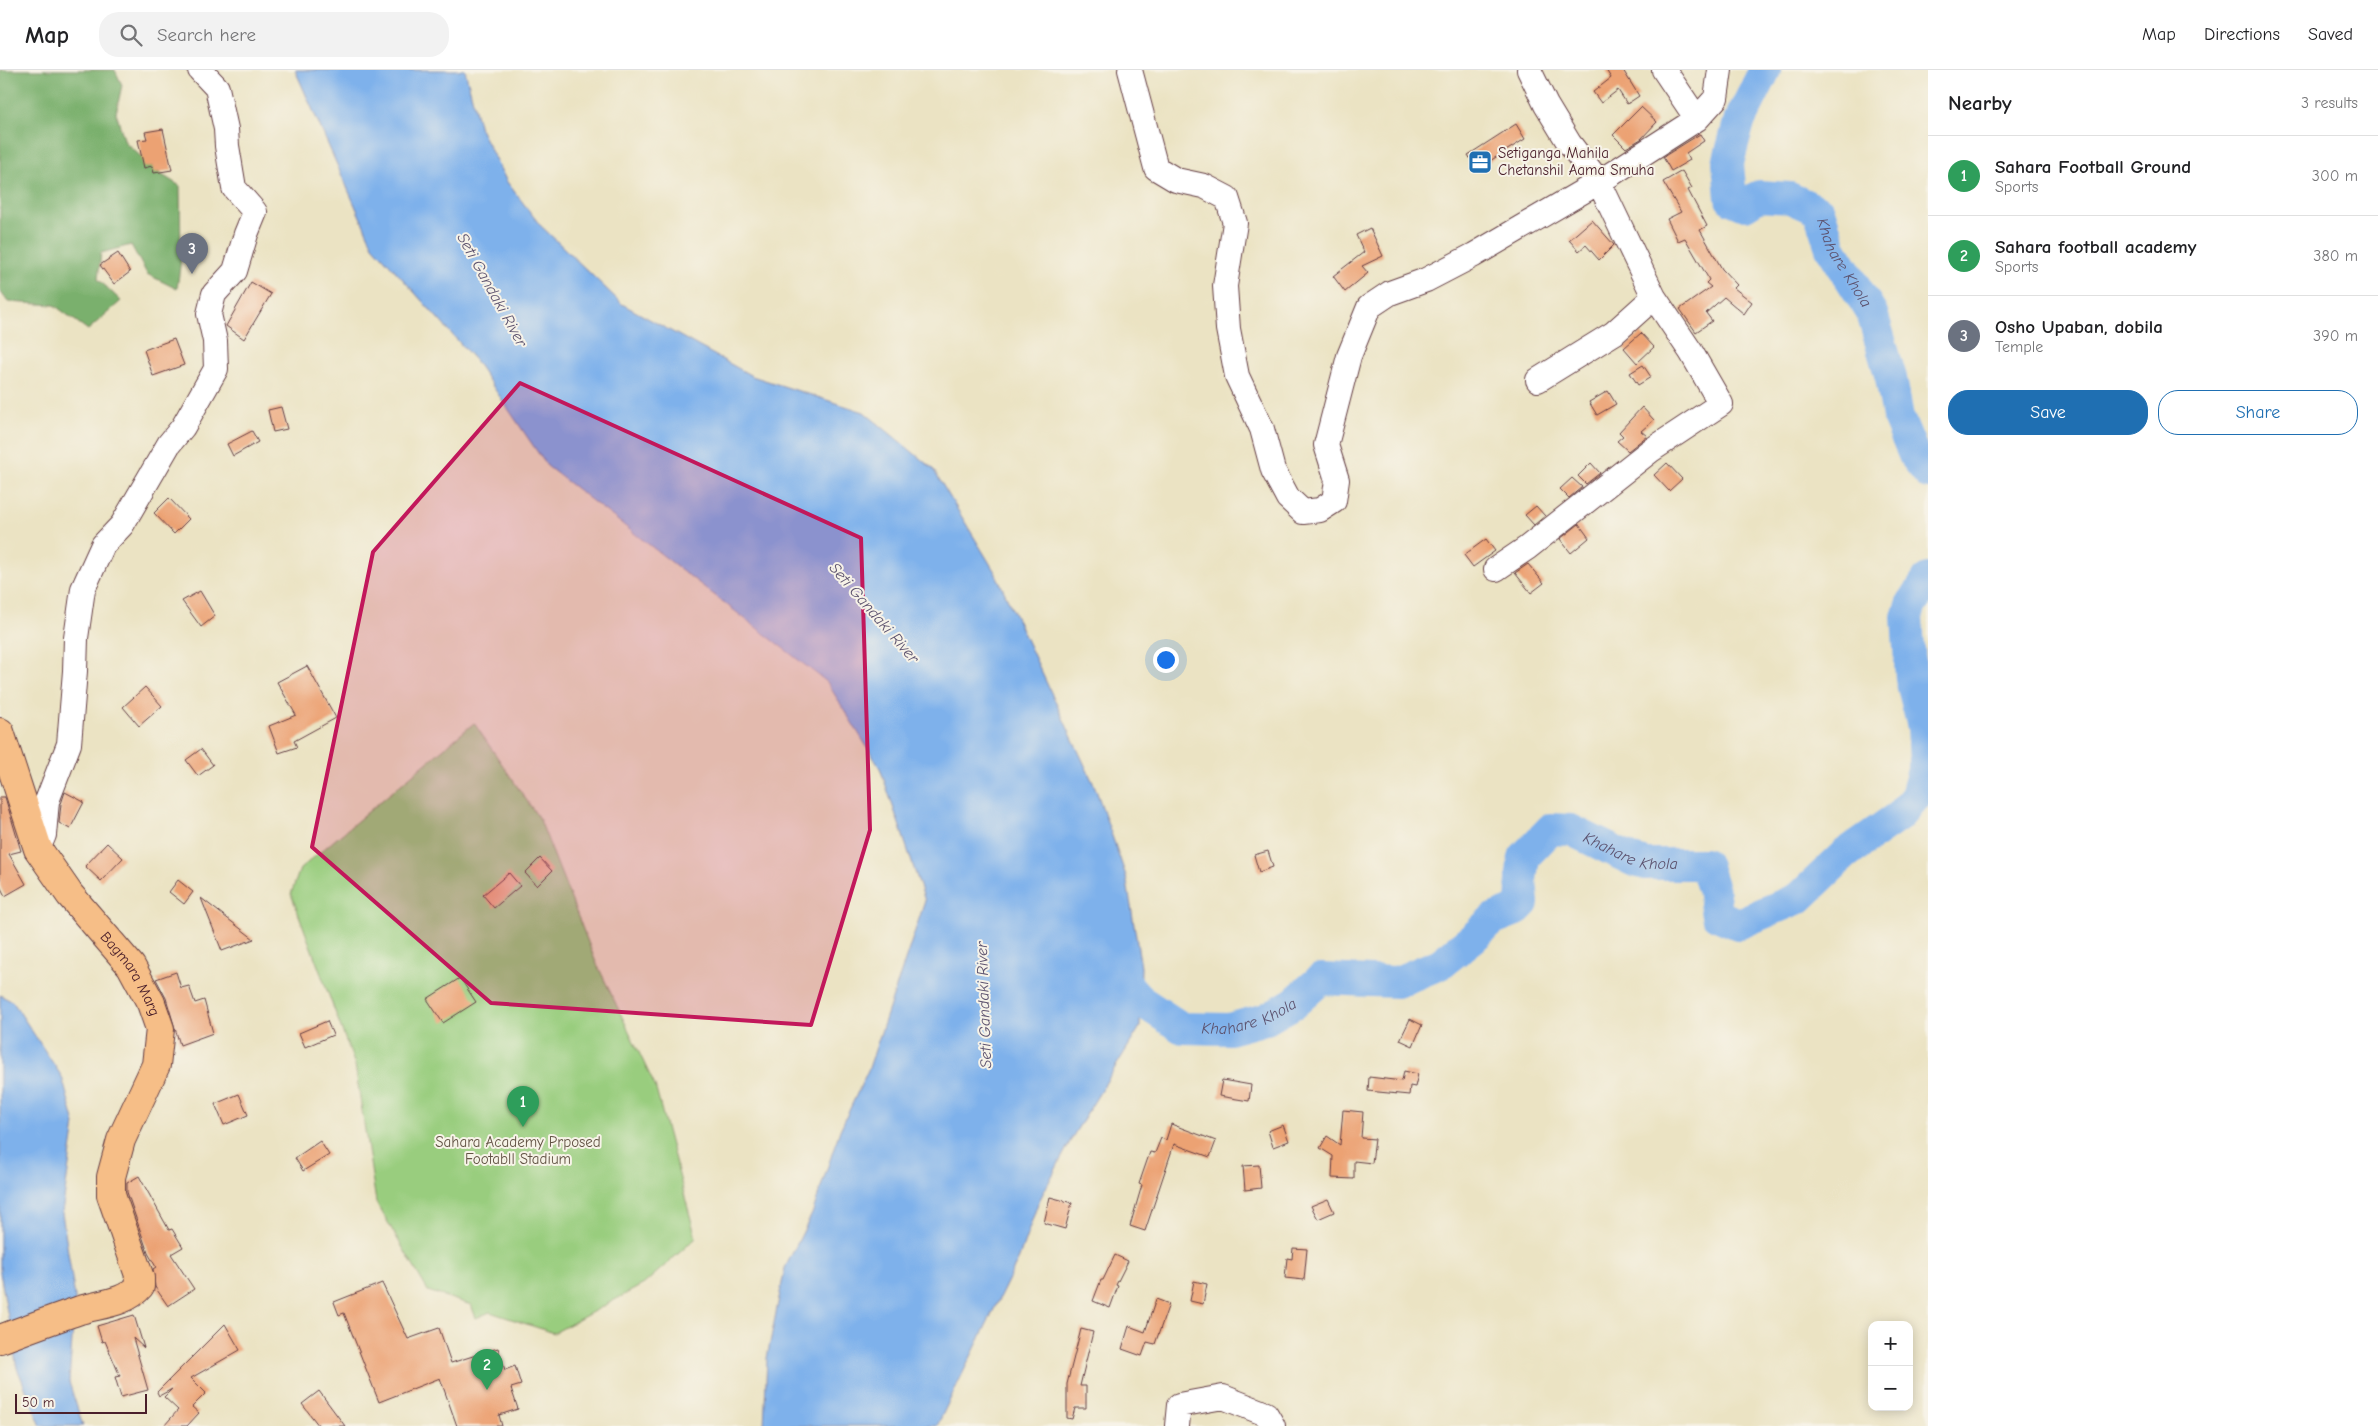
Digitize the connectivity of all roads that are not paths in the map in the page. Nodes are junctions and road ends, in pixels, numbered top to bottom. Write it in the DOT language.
graph roads {
  1 [pos="200,70"];
  2 [pos="1130,70"];
  3 [pos="1530,70"];
  4 [pos="1664,70"];
  5 [pos="1720,70"];
  6 [pos="1697,119"];
  7 [pos="1599,182"];
  8 [pos="1654,297"];
  9 [pos="1538,380"];
  10 [pos="1496,569"];
  11 [pos="0,732"];
  12 [pos="38,849"];
  13 [pos="0,1339"];
  14 [pos="1177,1426"];
  15 [pos="1274,1426"];
  1 -- 12 [label="street"];
  2 -- 7 [label="street"];
  3 -- 7 [label="street"];
  4 -- 6 [label="street"];
  5 -- 6 [label="street"];
  6 -- 7 [label="street"];
  7 -- 8 [label="street"];
  8 -- 9 [label="street"];
  8 -- 10 [label="street"];
  11 -- 12 [label="main road, Bagmara Marg"];
  12 -- 13 [label="main road, Bagmara Marg"];
  14 -- 15 [label="street"];
}
